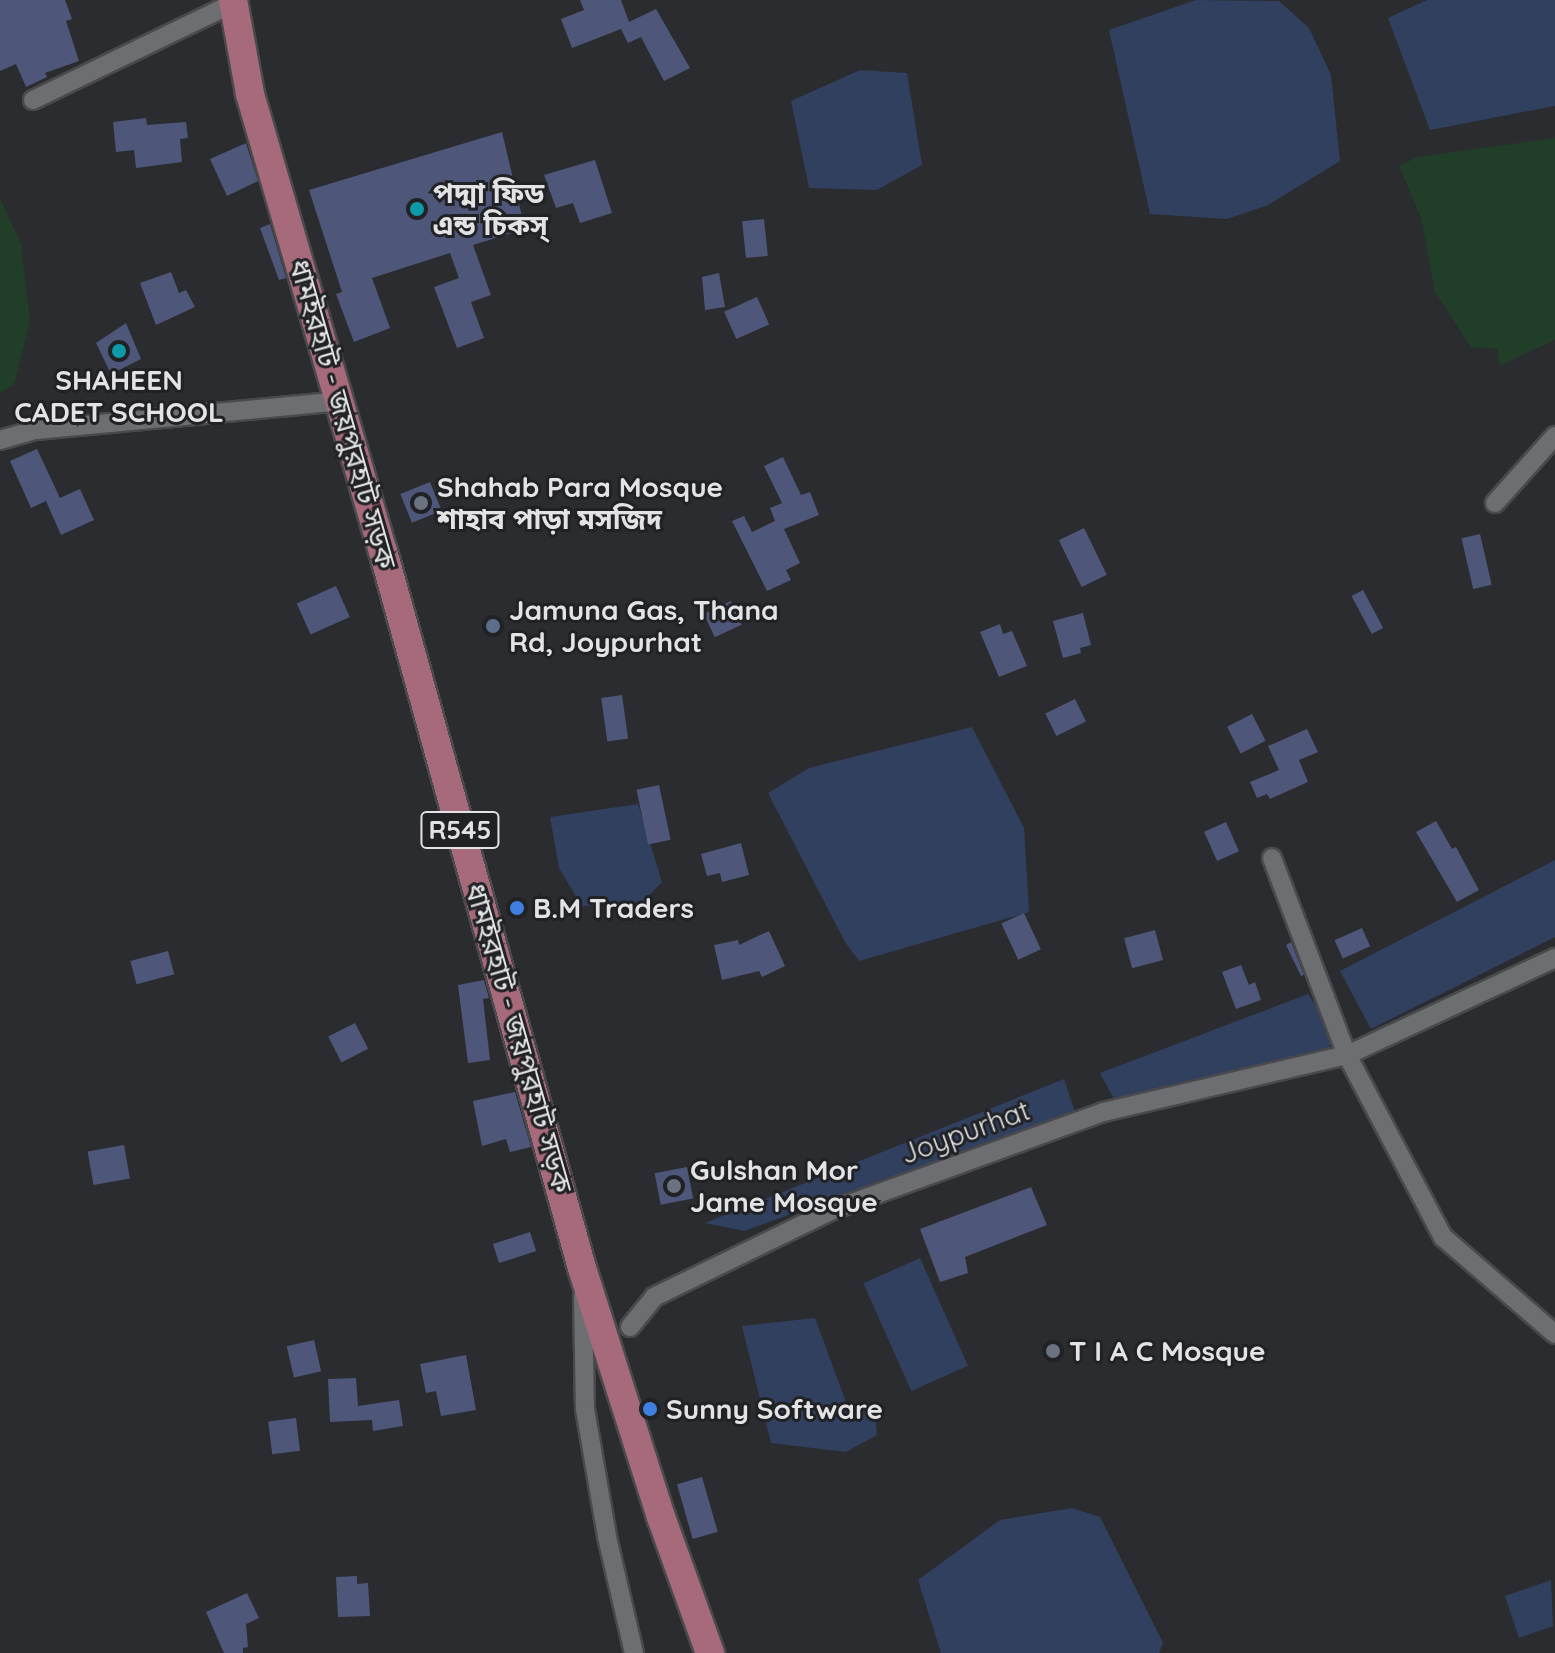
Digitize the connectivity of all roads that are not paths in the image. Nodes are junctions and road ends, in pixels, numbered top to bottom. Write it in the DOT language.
graph roads {
  1 [pos="234,2"];
  2 [pos="33,100"];
  3 [pos="340,401"];
  4 [pos="1555,436"];
  5 [pos="0,440"];
  6 [pos="1495,503"];
  7 [pos="1272,858"];
  8 [pos="1555,958"];
  9 [pos="1347,1055"];
  10 [pos="582,1268"];
  11 [pos="630,1327"];
  12 [pos="1555,1334"];
  13 [pos="634,1653"];
  14 [pos="710,1653"];
  1 -- 2 [label="street"];
  1 -- 3 [label="main road, ধামইরহাট - জয়পুরহাট সড়ক / R545"];
  3 -- 5 [label="street"];
  3 -- 10 [label="main road, ধামইরহাট - জয়পুরহাট সড়ক / R545"];
  4 -- 6 [label="street"];
  7 -- 9 [label="street"];
  8 -- 9 [label="street, Joypurhat"];
  9 -- 11 [label="street, Joypurhat"];
  9 -- 12 [label="street"];
  10 -- 13 [label="street"];
  10 -- 14 [label="main road, ধামইরহাট - জয়পুরহাট সড়ক / R545"];
}
